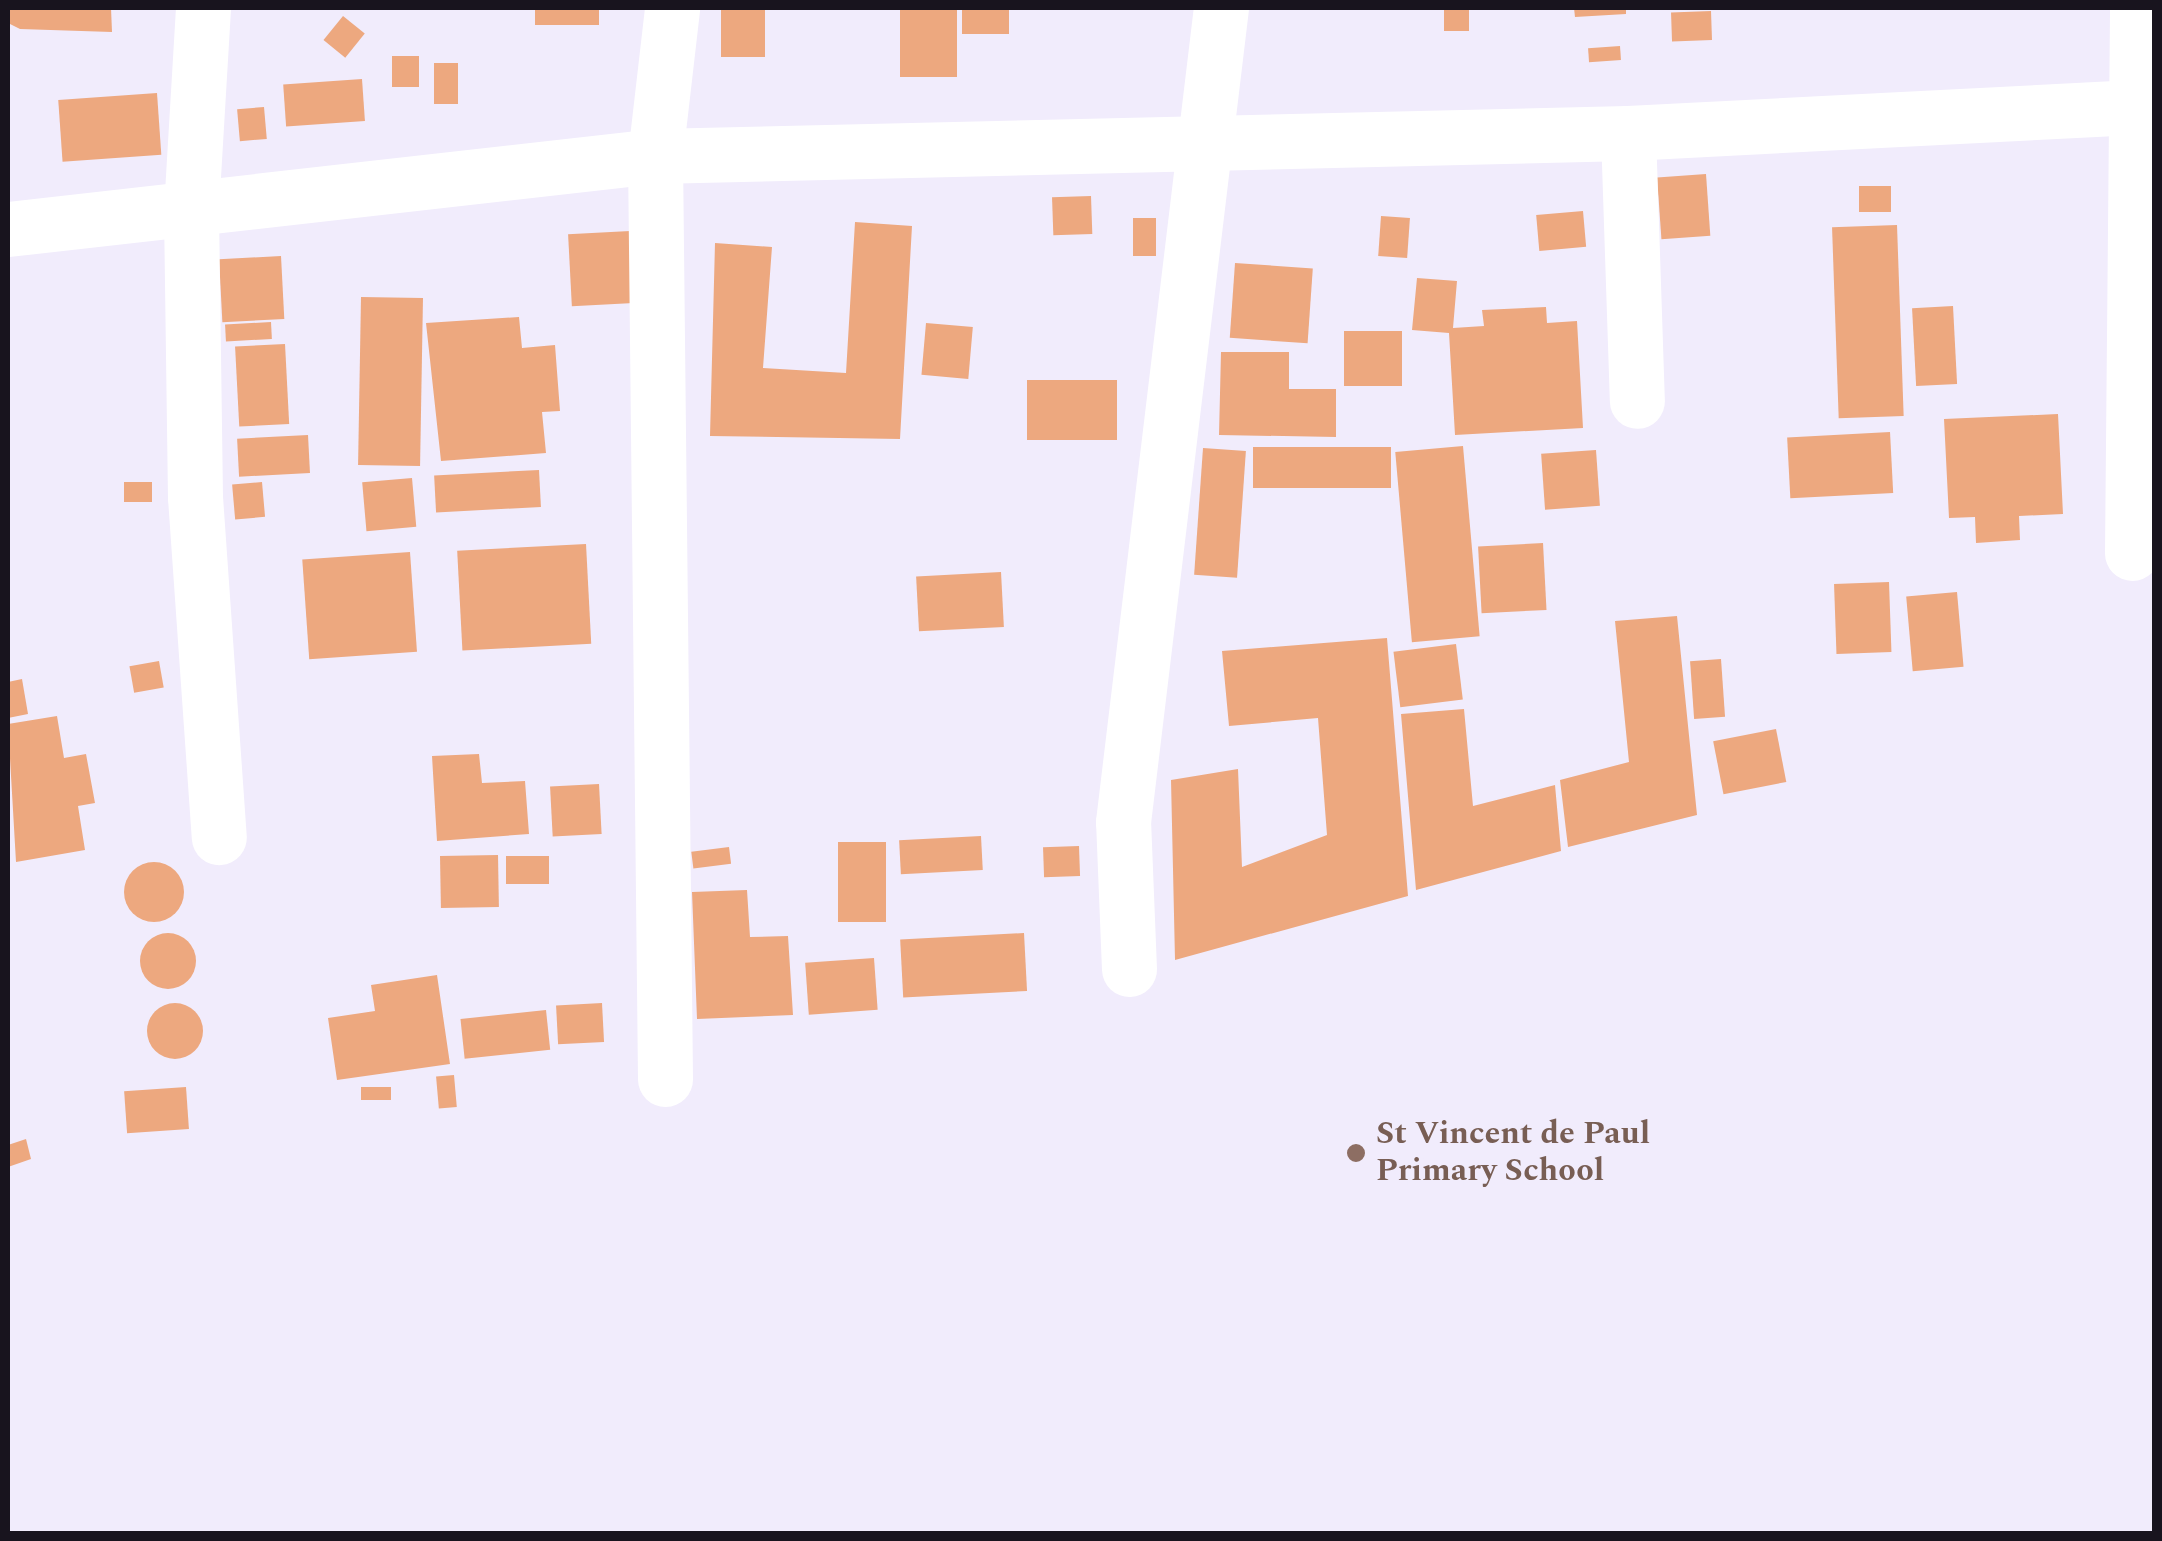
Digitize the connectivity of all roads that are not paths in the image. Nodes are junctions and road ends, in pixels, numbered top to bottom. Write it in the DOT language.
graph roads {
  1 [pos="204,8"];
  2 [pos="672,8"];
  3 [pos="1220,8"];
  4 [pos="2137,8"];
  5 [pos="2142,105"];
  6 [pos="1628,132"];
  7 [pos="1203,141"];
  8 [pos="656,156"];
  9 [pos="191,211"];
  10 [pos="8,229"];
  11 [pos="1637,401"];
  12 [pos="2132,552"];
  13 [pos="218,836"];
  14 [pos="1129,970"];
  15 [pos="665,1079"];
  1 -- 9 [label="street"];
  2 -- 8 [label="street"];
  3 -- 7 [label="street"];
  4 -- 5 [label="street"];
  5 -- 6 [label="street"];
  5 -- 12 [label="street"];
  6 -- 7 [label="street"];
  6 -- 11 [label="street"];
  7 -- 8 [label="street"];
  7 -- 14 [label="street"];
  8 -- 9 [label="street"];
  8 -- 15 [label="street"];
  9 -- 10 [label="street"];
  9 -- 13 [label="street"];
}
